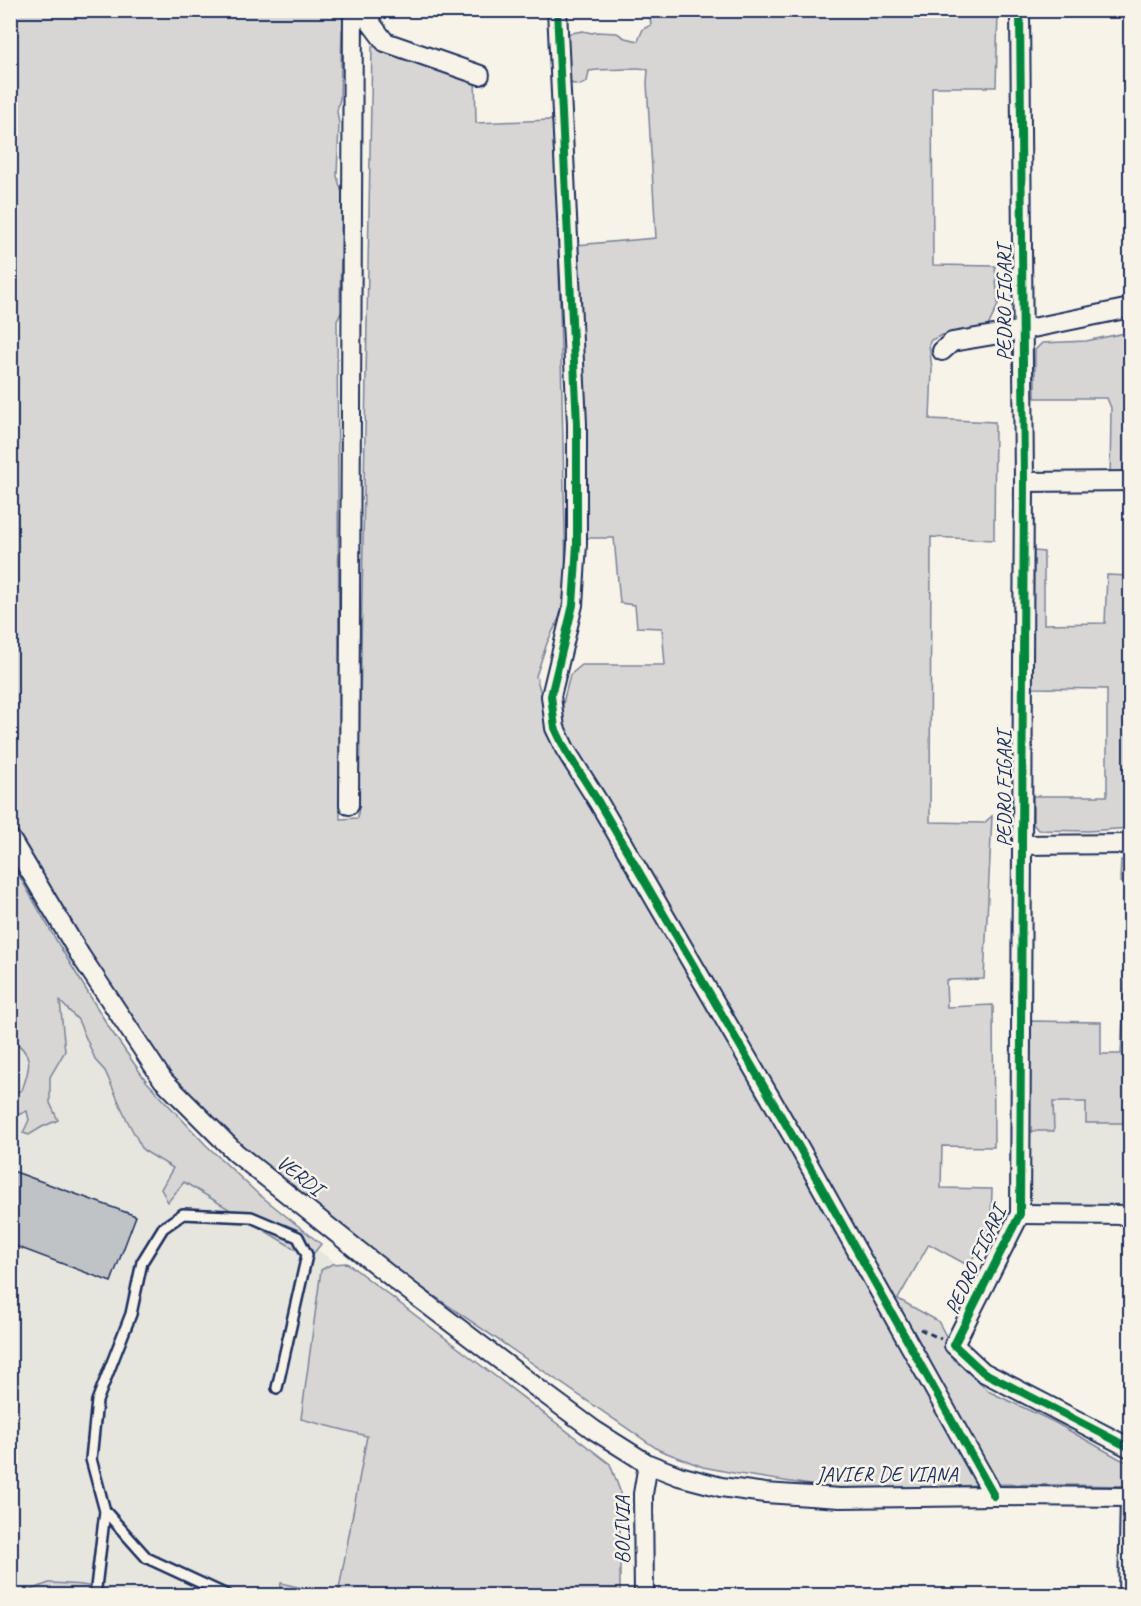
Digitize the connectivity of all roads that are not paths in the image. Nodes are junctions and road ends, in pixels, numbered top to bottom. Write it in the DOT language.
graph roads {
  1 [pos="353,10"];
  2 [pos="370,10"];
  3 [pos="558,10"];
  4 [pos="1020,10"];
  5 [pos="480,75"];
  6 [pos="1131,308"];
  7 [pos="1023,330"];
  8 [pos="942,351"];
  9 [pos="1131,481"];
  10 [pos="1024,482"];
  11 [pos="349,805"];
  12 [pos="10,838"];
  13 [pos="1131,844"];
  14 [pos="1022,845"];
  15 [pos="1020,1214"];
  16 [pos="1131,1215"];
  17 [pos="277,1388"];
  18 [pos="1131,1448"];
  19 [pos="648,1464"];
  20 [pos="994,1496"];
  21 [pos="1130,1497"];
  22 [pos="105,1511"];
  23 [pos="95,1596"];
  24 [pos="229,1596"];
  25 [pos="644,1596"];
  26 [pos="1128,1596"];
  1 -- 11 [label="street"];
  2 -- 5 [label="street"];
  3 -- 20 [label="street"];
  4 -- 7 [label="street, PEDRO FIGARI"];
  6 -- 7 [label="street"];
  7 -- 8 [label="street"];
  7 -- 10 [label="street, PEDRO FIGARI"];
  9 -- 10 [label="street"];
  10 -- 14 [label="street, PEDRO FIGARI"];
  12 -- 19 [label="street, VERDI"];
  13 -- 14 [label="street"];
  14 -- 15 [label="street, PEDRO FIGARI"];
  15 -- 16 [label="street"];
  15 -- 18 [label="street, PEDRO FIGARI"];
  17 -- 22 [label="lane"];
  19 -- 20 [label="street, JAVIER DE VIANA"];
  19 -- 25 [label="street, BOLIVIA"];
  20 -- 21 [label="street, JAVIER DE VIANA"];
  21 -- 26 [label="street"];
  22 -- 23 [label="lane"];
  22 -- 24 [label="lane"];
}
